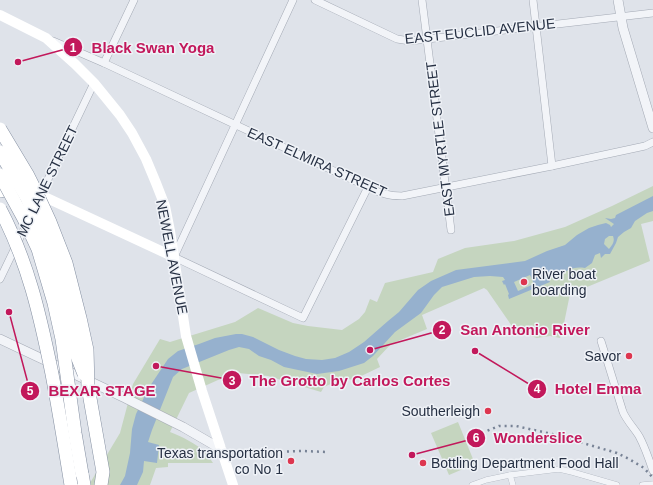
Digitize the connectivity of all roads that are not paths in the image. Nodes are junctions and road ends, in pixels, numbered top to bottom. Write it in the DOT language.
graph roads {
  1 [pos="134,0"];
  2 [pos="294,0"];
  3 [pos="315,0"];
  4 [pos="422,0"];
  5 [pos="533,0"];
  6 [pos="618,0"];
  7 [pos="653,13"];
  8 [pos="0,15"];
  9 [pos="621,17"];
  10 [pos="536,26"];
  11 [pos="46,38"];
  12 [pos="427,39"];
  13 [pos="104,63"];
  14 [pos="94,83"];
  15 [pos="235,125"];
  16 [pos="653,128"];
  17 [pos="0,129"];
  18 [pos="653,142"];
  19 [pos="0,152"];
  20 [pos="552,166"];
  21 [pos="1,182"];
  22 [pos="368,187"];
  23 [pos="446,187"];
  24 [pos="40,195"];
  25 [pos="0,209"];
  26 [pos="451,230"];
  27 [pos="174,257"];
  28 [pos="0,279"];
  29 [pos="44,335"];
  30 [pos="0,339"];
  31 [pos="601,341"];
  32 [pos="88,387"];
  33 [pos="75,433"];
  34 [pos="221,449"];
  35 [pos="653,471"];
  36 [pos="510,475"];
  37 [pos="102,479"];
  38 [pos="653,484"];
  39 [pos="66,485"];
  40 [pos="71,485"];
  41 [pos="84,485"];
  42 [pos="109,485"];
  43 [pos="233,485"];
  44 [pos="472,485"];
  45 [pos="513,485"];
  46 [pos="617,485"];
  47 [pos="642,485"];
  1 -- 13 [label="street"];
  2 -- 15 [label="street"];
  3 -- 12 [label="street, EAST EUCLID AVENUE"];
  4 -- 12 [label="street, EAST MYRTLE STREET"];
  5 -- 10 [label="street"];
  6 -- 9 [label="street"];
  7 -- 9 [label="street, EAST EUCLID AVENUE"];
  8 -- 11 [label="main road, EAST ELMIRA STREET"];
  9 -- 10 [label="street, EAST EUCLID AVENUE"];
  9 -- 16 [label="street"];
  10 -- 12 [label="street, EAST EUCLID AVENUE"];
  10 -- 20 [label="street"];
  11 -- 13 [label="street, EAST ELMIRA STREET"];
  11 -- 14 [label="main road, NEWELL AVENUE"];
  12 -- 23 [label="street, EAST MYRTLE STREET"];
  13 -- 15 [label="street, EAST ELMIRA STREET"];
  14 -- 24 [label="street, MC LANE STREET"];
  14 -- 27 [label="main road, NEWELL AVENUE"];
  15 -- 22 [label="street, EAST ELMIRA STREET"];
  15 -- 27 [label="street"];
  17 -- 32 [label="highway, bridge"];
  18 -- 20 [label="street, EAST ELMIRA STREET"];
  19 -- 32 [label="highway, bridge"];
  20 -- 23 [label="street, EAST ELMIRA STREET"];
  21 -- 24 [label="main road"];
  21 -- 33 [label="highway, bridge"];
  21 -- 33 [label="highway, bridge"];
  22 -- 23 [label="street, EAST ELMIRA STREET"];
  22 -- 27 [label="street"];
  23 -- 26 [label="street, EAST MYRTLE STREET"];
  24 -- 27 [label="main road"];
  24 -- 28 [label="street, MC LANE STREET"];
  25 -- 29 [label="highway, bridge"];
  27 -- 34 [label="main road, NEWELL AVENUE"];
  29 -- 39 [label="highway, bridge"];
  29 -- 40 [label="highway, bridge"];
  30 -- 34 [label="street"];
  31 -- 35 [label="street"];
  32 -- 37 [label="highway"];
  33 -- 41 [label="highway, bridge"];
  34 -- 43 [label="main road, NEWELL AVENUE"];
  36 -- 44 [label="street"];
  36 -- 45 [label="street"];
  36 -- 46 [label="street"];
  37 -- 42 [label="highway"];
  38 -- 47 [label="street"];
}
